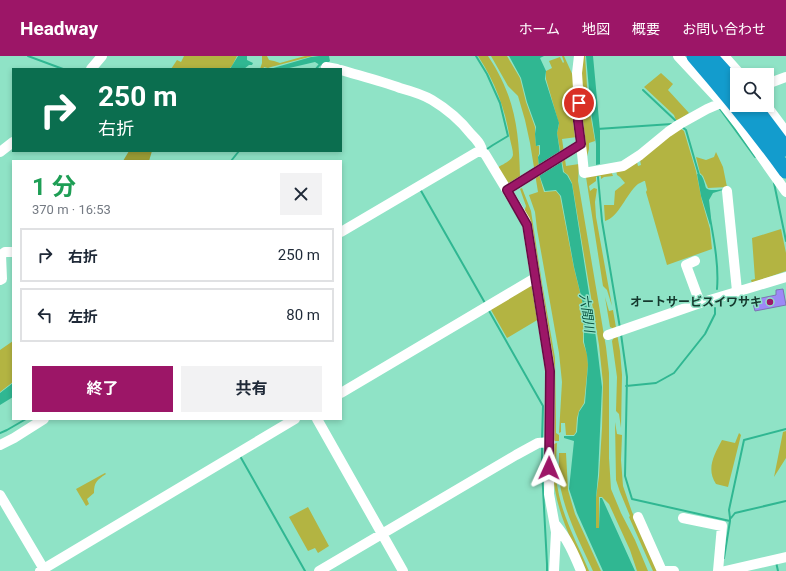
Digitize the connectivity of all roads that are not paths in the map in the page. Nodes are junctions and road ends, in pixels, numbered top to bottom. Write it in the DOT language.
graph roads {
  1 [pos="102,56"];
  2 [pos="579,56"];
  3 [pos="678,56"];
  4 [pos="694,56"];
  5 [pos="710,56"];
  6 [pos="724,56"];
  7 [pos="92,68"];
  8 [pos="735,68"];
  9 [pos="342,70"];
  10 [pos="786,77"];
  11 [pos="730,78"];
  12 [pos="774,81"];
  13 [pos="730,99"];
  14 [pos="722,102"];
  15 [pos="758,112"];
  16 [pos="771,112"];
  17 [pos="786,132"];
  18 [pos="12,143"];
  19 [pos="578,145"];
  20 [pos="786,149"];
  21 [pos="0,152"];
  22 [pos="482,152"];
  23 [pos="786,171"];
  24 [pos="507,190"];
  25 [pos="728,191"];
  26 [pos="786,192"];
  27 [pos="342,231"];
  28 [pos="12,252"];
  29 [pos="695,261"];
  30 [pos="786,276"];
  31 [pos="535,278"];
  32 [pos="0,280"];
  33 [pos="738,291"];
  34 [pos="700,303"];
  35 [pos="612,333"];
  36 [pos="342,392"];
  37 [pos="42,420"];
  38 [pos="293,420"];
  39 [pos="318,420"];
  40 [pos="545,442"];
  41 [pos="0,445"];
  42 [pos="0,495"];
  43 [pos="638,517"];
  44 [pos="683,518"];
  45 [pos="554,523"];
  46 [pos="381,532"];
  47 [pos="786,557"];
  48 [pos="43,570"];
  49 [pos="318,571"];
  50 [pos="403,571"];
  51 [pos="554,571"];
  52 [pos="581,571"];
  53 [pos="662,571"];
  54 [pos="674,571"];
  55 [pos="718,571"];
  56 [pos="725,571"];
  1 -- 7 [label="street"];
  2 -- 19 [label="street"];
  3 -- 14 [label="street"];
  4 -- 23 [label="highway"];
  5 -- 11 [label="highway"];
  6 -- 8 [label="street"];
  9 -- 22 [label="street"];
  10 -- 12 [label="street"];
  13 -- 14 [label="street"];
  14 -- 19 [label="street"];
  14 -- 26 [label="street"];
  15 -- 20 [label="highway"];
  16 -- 17 [label="street"];
  18 -- 21 [label="street"];
  19 -- 24 [label="street"];
  22 -- 24 [label="street"];
  22 -- 27 [label="street"];
  24 -- 31 [label="street"];
  25 -- 33 [label="street"];
  28 -- 32 [label="street"];
  29 -- 34 [label="street"];
  30 -- 33 [label="street"];
  31 -- 36 [label="street"];
  31 -- 40 [label="street"];
  33 -- 34 [label="street"];
  34 -- 35 [label="street"];
  37 -- 41 [label="street"];
  38 -- 48 [label="street"];
  39 -- 46 [label="street"];
  40 -- 45 [label="street"];
  40 -- 46 [label="street"];
  42 -- 48 [label="street"];
  43 -- 53 [label="street"];
  44 -- 55 [label="street"];
  45 -- 51 [label="street"];
  45 -- 52 [label="street"];
  46 -- 49 [label="street"];
  46 -- 50 [label="street"];
  47 -- 56 [label="street"];
  53 -- 54 [label="street"];
}
